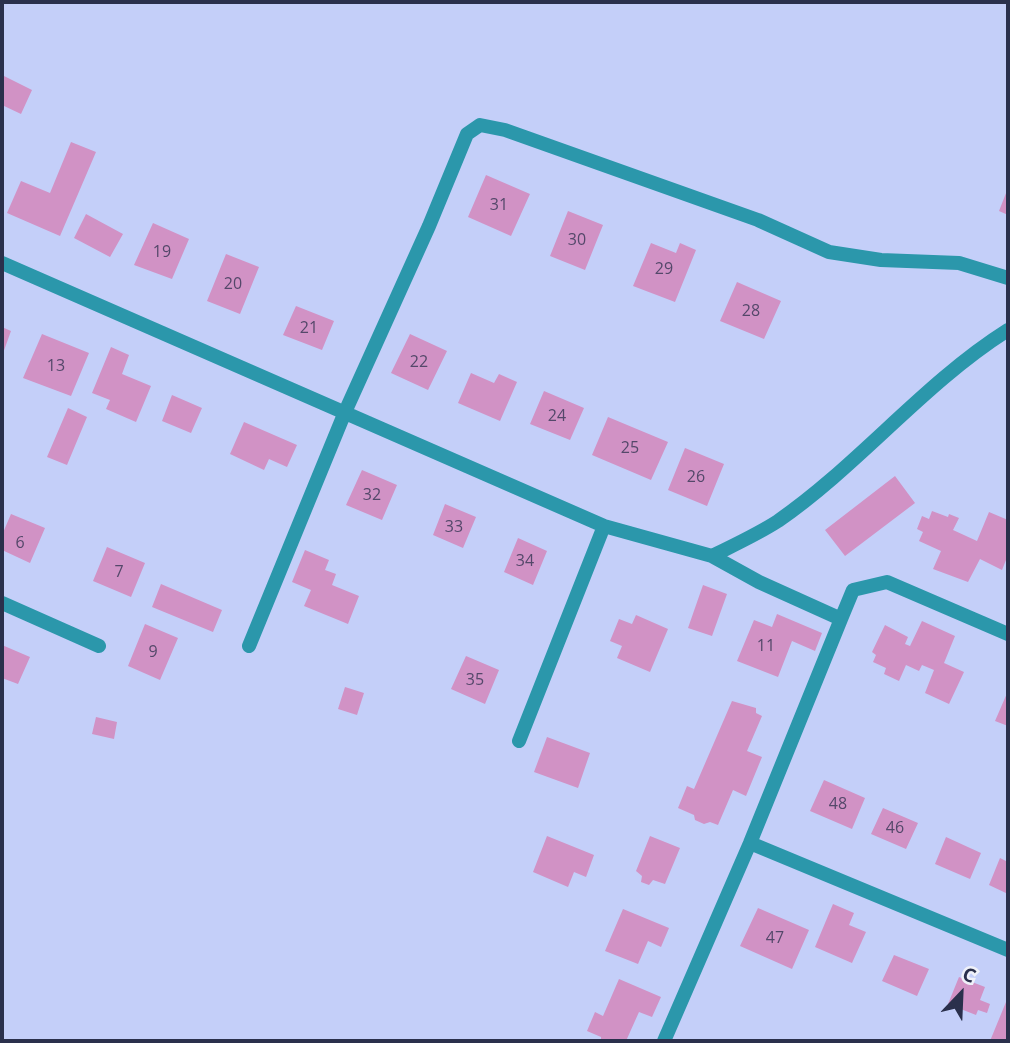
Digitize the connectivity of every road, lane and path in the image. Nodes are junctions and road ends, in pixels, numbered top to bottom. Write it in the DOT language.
graph roads {
  1 [pos="2,263"];
  2 [pos="1008,278"];
  3 [pos="1008,330"];
  4 [pos="345,412"];
  5 [pos="604,526"];
  6 [pos="712,556"];
  7 [pos="2,603"];
  8 [pos="841,619"];
  9 [pos="1008,634"];
  10 [pos="99,646"];
  11 [pos="249,646"];
  12 [pos="519,741"];
  13 [pos="750,843"];
  14 [pos="1008,950"];
  15 [pos="664,1041"];
  1 -- 4 [label="street"];
  2 -- 4 [label="street"];
  3 -- 6 [label="street"];
  4 -- 5 [label="street"];
  4 -- 11 [label="street"];
  5 -- 6 [label="street"];
  5 -- 12 [label="street"];
  6 -- 8 [label="street"];
  7 -- 10 [label="street"];
  8 -- 9 [label="street"];
  8 -- 13 [label="street"];
  13 -- 14 [label="street"];
  13 -- 15 [label="street"];
}
